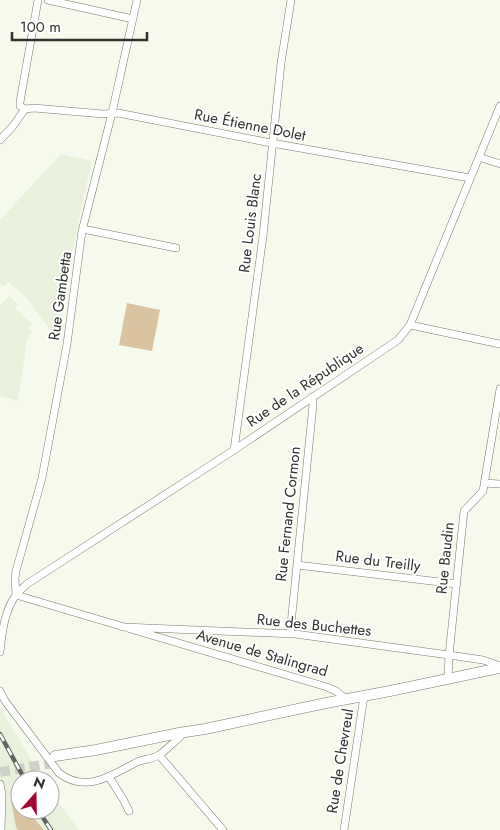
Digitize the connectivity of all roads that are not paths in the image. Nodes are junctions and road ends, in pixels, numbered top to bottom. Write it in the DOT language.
graph roads {
  1 [pos="38,0"];
  2 [pos="48,0"];
  3 [pos="137,0"];
  4 [pos="291,0"];
  5 [pos="133,20"];
  6 [pos="500,106"];
  7 [pos="25,109"];
  8 [pos="112,113"];
  9 [pos="0,140"];
  10 [pos="273,143"];
  11 [pos="479,157"];
  12 [pos="500,164"];
  13 [pos="470,178"];
  14 [pos="83,229"];
  15 [pos="176,248"];
  16 [pos="410,325"];
  17 [pos="500,344"];
  18 [pos="500,389"];
  19 [pos="312,396"];
  20 [pos="234,450"];
  21 [pos="484,483"];
  22 [pos="500,484"];
  23 [pos="297,565"];
  24 [pos="456,584"];
  25 [pos="16,595"];
  26 [pos="123,627"];
  27 [pos="290,634"];
  28 [pos="0,652"];
  29 [pos="449,654"];
  30 [pos="500,667"];
  31 [pos="448,679"];
  32 [pos="0,691"];
  33 [pos="364,696"];
  34 [pos="346,699"];
  35 [pos="205,729"];
  36 [pos="180,738"];
  37 [pos="159,755"];
  38 [pos="109,777"];
  39 [pos="0,784"];
  40 [pos="129,811"];
  41 [pos="1,830"];
  42 [pos="223,830"];
  43 [pos="344,830"];
  1 -- 7 [label="street"];
  2 -- 5 [label="street"];
  3 -- 5 [label="street, Rue Gambetta"];
  4 -- 10 [label="street, Rue Louis Blanc"];
  5 -- 8 [label="street, Rue Gambetta"];
  6 -- 11 [label="street, Rue de la République"];
  7 -- 8 [label="street, Rue Étienne Dolet"];
  7 -- 9 [label="street"];
  8 -- 10 [label="street, Rue Étienne Dolet"];
  8 -- 14 [label="street, Rue Gambetta"];
  10 -- 13 [label="street, Rue Étienne Dolet"];
  10 -- 20 [label="street, Rue Louis Blanc"];
  11 -- 12 [label="street"];
  11 -- 13 [label="street, Rue de la République"];
  13 -- 16 [label="street, Rue de la République"];
  14 -- 15 [label="street"];
  14 -- 25 [label="street, Rue Gambetta"];
  16 -- 17 [label="street"];
  16 -- 19 [label="street, Rue de la République"];
  18 -- 21 [label="street, Rue Baudin"];
  19 -- 20 [label="street, Rue de la République"];
  19 -- 23 [label="street, Rue Fernand Cormon"];
  20 -- 25 [label="street, Rue de la République"];
  21 -- 22 [label="street"];
  21 -- 24 [label="street, Rue Baudin"];
  23 -- 24 [label="street, Rue du Treilly"];
  23 -- 27 [label="street, Rue Fernand Cormon"];
  24 -- 29 [label="street, Rue Baudin"];
  25 -- 26 [label="street, Avenue de Stalingrad"];
  25 -- 28 [label="street"];
  26 -- 27 [label="street, Rue des Buchettes"];
  26 -- 34 [label="street, Avenue de Stalingrad"];
  27 -- 29 [label="street, Rue des Buchettes"];
  29 -- 30 [label="street, Rue des Buchettes"];
  29 -- 31 [label="street, Rue Baudin"];
  30 -- 31 [label="main road"];
  31 -- 33 [label="main road"];
  32 -- 38 [label="street"];
  33 -- 34 [label="main road"];
  33 -- 43 [label="street, Rue de Chevreul"];
  34 -- 35 [label="main road"];
  35 -- 36 [label="main road"];
  35 -- 36 [label="main road"];
  36 -- 37 [label="street"];
  37 -- 38 [label="street"];
  37 -- 42 [label="street"];
  38 -- 40 [label="street"];
  39 -- 41 [label="street"];
}
